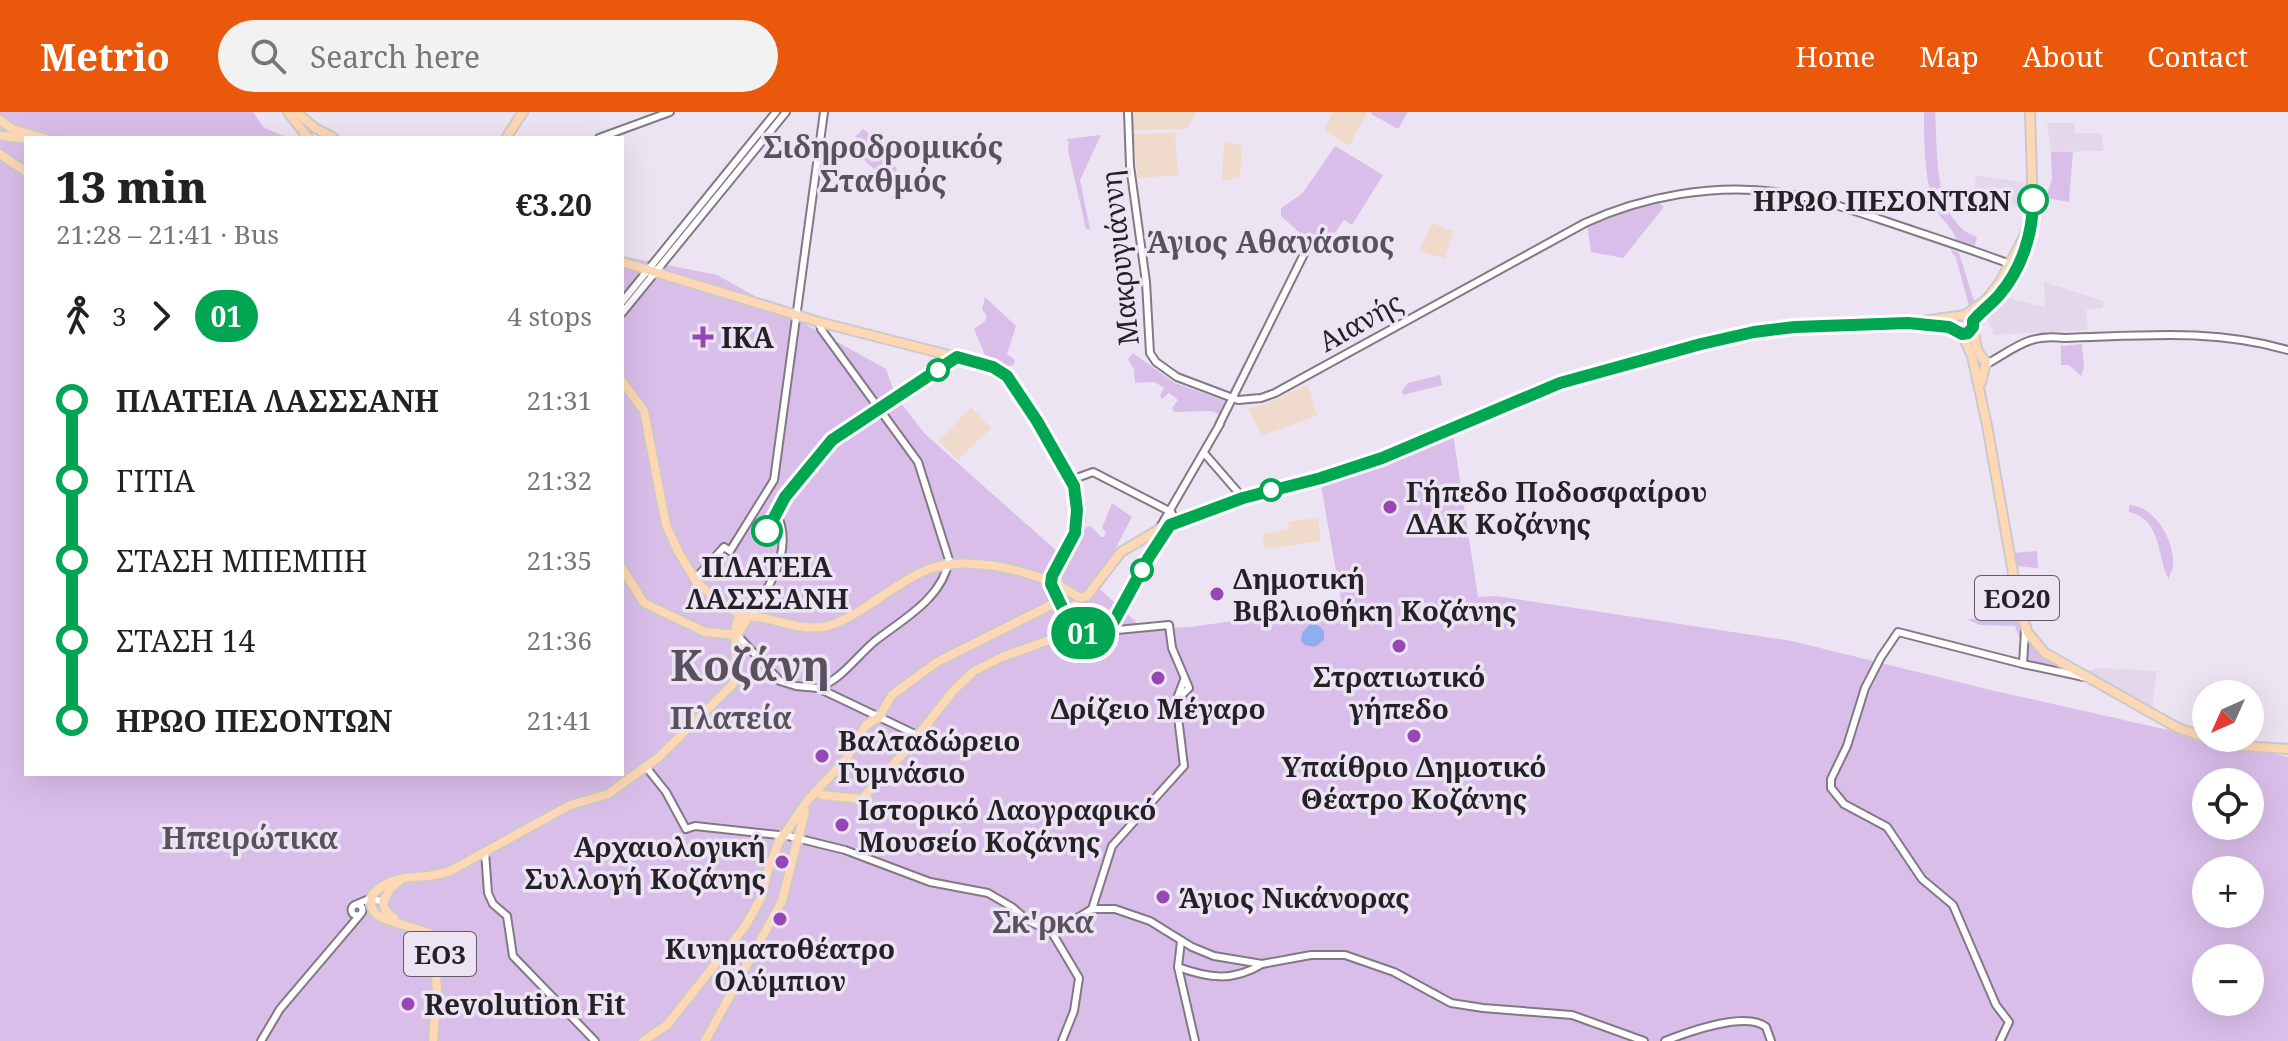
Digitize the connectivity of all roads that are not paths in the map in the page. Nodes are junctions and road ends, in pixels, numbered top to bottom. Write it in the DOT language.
graph roads {
  1 [pos="288,112"];
  2 [pos="296,112"];
  3 [pos="523,112"];
  4 [pos="670,112"];
  5 [pos="776,112"];
  6 [pos="786,112"];
  7 [pos="824,112"];
  8 [pos="1128,112"];
  9 [pos="2030,112"];
  10 [pos="1,121"];
  11 [pos="37,136"];
  12 [pos="306,136"];
  13 [pos="328,136"];
  14 [pos="507,136"];
  15 [pos="604,136"];
  16 [pos="1,137"];
  17 [pos="24,139"];
  18 [pos="3,156"];
  19 [pos="24,171"];
  20 [pos="2033,208"];
  21 [pos="1307,248"];
  22 [pos="624,263"];
  23 [pos="2010,264"];
  24 [pos="652,271"];
  25 [pos="624,300"];
  26 [pos="624,310"];
  27 [pos="796,315"];
  28 [pos="1967,320"];
  29 [pos="819,322"];
  30 [pos="1908,323"];
  31 [pos="837,326"];
  32 [pos="1958,332"];
  33 [pos="828,339"];
  34 [pos="2288,350"];
  35 [pos="951,358"];
  36 [pos="1981,362"];
  37 [pos="624,384"];
  38 [pos="1233,397"];
  39 [pos="880,408"];
  40 [pos="1204,453"];
  41 [pos="1071,480"];
  42 [pos="1243,498"];
  43 [pos="1171,512"];
  44 [pos="1181,521"];
  45 [pos="1160,530"];
  46 [pos="1149,557"];
  47 [pos="949,564"];
  48 [pos="624,571"];
  49 [pos="694,580"];
  50 [pos="1055,583"];
  51 [pos="1073,598"];
  52 [pos="1060,604"];
  53 [pos="747,618"];
  54 [pos="1114,621"];
  55 [pos="1069,625"];
  56 [pos="2026,628"];
  57 [pos="1120,630"];
  58 [pos="1105,631"];
  59 [pos="1081,633"];
  60 [pos="737,635"];
  61 [pos="1032,646"];
  62 [pos="750,650"];
  63 [pos="737,658"];
  64 [pos="2023,664"];
  65 [pos="2086,677"];
  66 [pos="1184,680"];
  67 [pos="818,688"];
  68 [pos="1176,701"];
  69 [pos="869,712"];
  70 [pos="879,717"];
  71 [pos="870,722"];
  72 [pos="919,736"];
  73 [pos="2288,749"];
  74 [pos="646,767"];
  75 [pos="820,792"];
  76 [pos="783,836"];
  77 [pos="796,838"];
  78 [pos="485,852"];
  79 [pos="409,877"];
  80 [pos="371,898"];
  81 [pos="383,902"];
  82 [pos="372,909"];
  83 [pos="1092,909"];
  84 [pos="357,917"];
  85 [pos="1054,933"];
  86 [pos="1181,941"];
  87 [pos="1257,965"];
  88 [pos="1178,967"];
  89 [pos="261,1041"];
  90 [pos="435,1041"];
  91 [pos="595,1041"];
  92 [pos="643,1041"];
  93 [pos="705,1041"];
  94 [pos="1062,1041"];
  95 [pos="1195,1041"];
  96 [pos="1644,1041"];
  97 [pos="1665,1041"];
  98 [pos="1771,1041"];
  99 [pos="2000,1041"];
  1 -- 12 [label="main road"];
  2 -- 13 [label="main road"];
  3 -- 14 [label="main road"];
  4 -- 15 [label="street"];
  5 -- 24 [label="street"];
  6 -- 24 [label="street"];
  7 -- 27 [label="street"];
  8 -- 38 [label="street, Μακρυγιάννη"];
  9 -- 20 [label="main road"];
  10 -- 11 [label="main road"];
  10 -- 16 [label="main road"];
  16 -- 17 [label="main road"];
  16 -- 18 [label="main road"];
  18 -- 19 [label="main road"];
  20 -- 23 [label="main road"];
  20 -- 28 [label="main road"];
  21 -- 38 [label="street"];
  22 -- 24 [label="main road"];
  23 -- 28 [label="main road"];
  23 -- 38 [label="street, Αιανής"];
  24 -- 25 [label="street"];
  24 -- 26 [label="street"];
  24 -- 27 [label="main road"];
  27 -- 29 [label="main road"];
  27 -- 49 [label="street"];
  28 -- 30 [label="main road"];
  28 -- 32 [label="main road"];
  28 -- 32 [label="main road"];
  28 -- 36 [label="main road, ΕΟ20"];
  29 -- 31 [label="main road"];
  29 -- 33 [label="street"];
  30 -- 32 [label="main road"];
  30 -- 42 [label="main road"];
  31 -- 33 [label="street"];
  31 -- 35 [label="main road"];
  32 -- 36 [label="main road, ΕΟ20"];
  33 -- 39 [label="street"];
  34 -- 36 [label="street"];
  35 -- 39 [label="street"];
  35 -- 41 [label="main road"];
  36 -- 56 [label="main road, ΕΟ20"];
  37 -- 49 [label="main road"];
  38 -- 40 [label="street"];
  39 -- 47 [label="street"];
  39 -- 53 [label="street"];
  40 -- 42 [label="street"];
  40 -- 43 [label="street"];
  41 -- 43 [label="street"];
  41 -- 50 [label="main road"];
  42 -- 44 [label="main road"];
  43 -- 44 [label="street"];
  43 -- 45 [label="street"];
  44 -- 45 [label="main road"];
  45 -- 46 [label="main road"];
  45 -- 46 [label="main road"];
  45 -- 51 [label="main road"];
  46 -- 54 [label="main road"];
  47 -- 50 [label="main road"];
  47 -- 53 [label="main road"];
  47 -- 67 [label="street"];
  48 -- 60 [label="main road"];
  49 -- 53 [label="main road"];
  50 -- 51 [label="main road"];
  50 -- 52 [label="main road"];
  51 -- 52 [label="main road"];
  51 -- 52 [label="main road"];
  51 -- 55 [label="main road"];
  52 -- 55 [label="main road"];
  52 -- 70 [label="main road"];
  53 -- 60 [label="main road"];
  54 -- 57 [label="street"];
  54 -- 58 [label="main road"];
  55 -- 59 [label="main road"];
  55 -- 61 [label="main road"];
  56 -- 64 [label="street"];
  56 -- 65 [label="main road, ΕΟ20"];
  57 -- 58 [label="street"];
  57 -- 66 [label="street"];
  58 -- 59 [label="main road"];
  59 -- 61 [label="main road"];
  60 -- 62 [label="street"];
  60 -- 63 [label="main road"];
  61 -- 72 [label="main road"];
  62 -- 63 [label="street"];
  62 -- 67 [label="street"];
  63 -- 74 [label="main road"];
  64 -- 65 [label="street"];
  64 -- 99 [label="street"];
  65 -- 73 [label="main road, ΕΟ20"];
  66 -- 68 [label="street"];
  66 -- 68 [label="street"];
  67 -- 69 [label="street"];
  68 -- 83 [label="street"];
  69 -- 70 [label="street"];
  69 -- 71 [label="main road"];
  70 -- 71 [label="main road"];
  70 -- 72 [label="street"];
  71 -- 75 [label="main road"];
  72 -- 75 [label="main road"];
  74 -- 76 [label="street"];
  74 -- 78 [label="main road"];
  75 -- 76 [label="main road"];
  75 -- 77 [label="main road"];
  76 -- 77 [label="street"];
  76 -- 92 [label="main road"];
  77 -- 85 [label="street"];
  77 -- 93 [label="main road"];
  78 -- 79 [label="main road"];
  78 -- 91 [label="street"];
  79 -- 80 [label="main road"];
  79 -- 81 [label="main road, ΕΟ3"];
  80 -- 81 [label="street"];
  80 -- 82 [label="main road, ΕΟ3"];
  80 -- 84 [label="street"];
  81 -- 82 [label="street"];
  81 -- 90 [label="main road, ΕΟ3"];
  82 -- 84 [label="street"];
  82 -- 90 [label="main road, ΕΟ3"];
  83 -- 85 [label="street"];
  83 -- 86 [label="street"];
  84 -- 89 [label="street"];
  85 -- 94 [label="street"];
  86 -- 87 [label="street"];
  86 -- 88 [label="street"];
  87 -- 88 [label="street"];
  87 -- 96 [label="street"];
  88 -- 95 [label="street"];
  97 -- 98 [label="street"];
}
